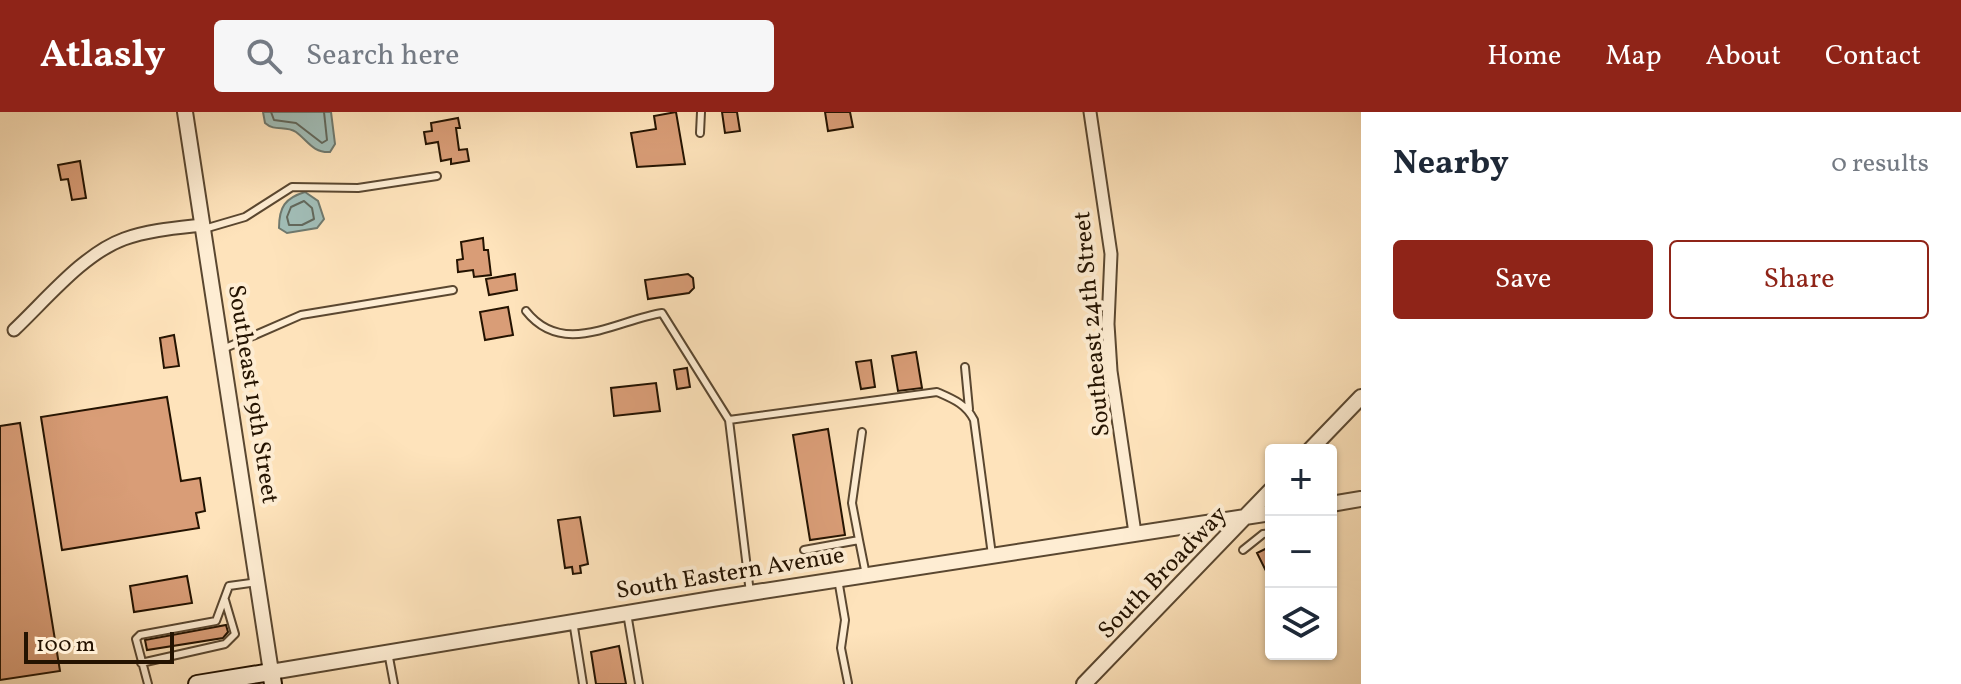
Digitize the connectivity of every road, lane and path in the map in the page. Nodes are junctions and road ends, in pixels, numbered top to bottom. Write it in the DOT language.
graph roads {
  1 [pos="185,112"];
  2 [pos="701,112"];
  3 [pos="1090,112"];
  4 [pos="700,133"];
  5 [pos="437,176"];
  6 [pos="204,227"];
  7 [pos="453,290"];
  8 [pos="526,311"];
  9 [pos="14,330"];
  10 [pos="223,349"];
  11 [pos="965,367"];
  12 [pos="1361,397"];
  13 [pos="969,409"];
  14 [pos="729,420"];
  15 [pos="862,432"];
  16 [pos="1316,444"];
  17 [pos="1265,496"];
  18 [pos="1361,499"];
  19 [pos="1337,503"];
  20 [pos="1265,514"];
  21 [pos="1246,517"];
  22 [pos="1135,533"];
  23 [pos="1265,534"];
  24 [pos="859,540"];
  25 [pos="804,550"];
  26 [pos="1243,550"];
  27 [pos="992,555"];
  28 [pos="866,575"];
  29 [pos="838,579"];
  30 [pos="258,582"];
  31 [pos="750,593"];
  32 [pos="225,600"];
  33 [pos="627,613"];
  34 [pos="573,621"];
  35 [pos="388,652"];
  36 [pos="141,663"];
  37 [pos="272,678"];
  38 [pos="222,682"];
  39 [pos="848,683"];
  40 [pos="148,684"];
  41 [pos="197,684"];
  42 [pos="394,684"];
  43 [pos="583,684"];
  44 [pos="639,684"];
  45 [pos="1084,684"];
  1 -- 6 [label="street, Southeast 19th Street"];
  2 -- 4 [label="lane"];
  3 -- 22 [label="street, Southeast 24th Street"];
  5 -- 6 [label="lane"];
  6 -- 9 [label="street"];
  6 -- 10 [label="street, Southeast 19th Street"];
  7 -- 10 [label="lane"];
  8 -- 14 [label="lane"];
  10 -- 30 [label="street, Southeast 19th Street"];
  11 -- 13 [label="lane"];
  12 -- 16 [label="street"];
  13 -- 14 [label="lane"];
  13 -- 27 [label="lane"];
  14 -- 31 [label="lane"];
  15 -- 24 [label="lane"];
  17 -- 21 [label="street, South Broadway"];
  18 -- 19 [label="street"];
  20 -- 21 [label="street, South Eastern Avenue"];
  21 -- 22 [label="street, South Eastern Avenue"];
  21 -- 45 [label="street, South Broadway"];
  22 -- 27 [label="street, South Eastern Avenue"];
  23 -- 26 [label="lane"];
  24 -- 25 [label="lane"];
  24 -- 28 [label="lane"];
  27 -- 28 [label="street, South Eastern Avenue"];
  28 -- 29 [label="street, South Eastern Avenue"];
  29 -- 31 [label="street, South Eastern Avenue"];
  29 -- 39 [label="lane"];
  30 -- 32 [label="lane"];
  30 -- 37 [label="street, Southeast 19th Street"];
  31 -- 33 [label="street, South Eastern Avenue"];
  32 -- 36 [label="lane"];
  32 -- 36 [label="lane"];
  33 -- 34 [label="street, South Eastern Avenue"];
  33 -- 44 [label="lane"];
  34 -- 35 [label="street, South Eastern Avenue"];
  34 -- 43 [label="lane"];
  35 -- 37 [label="street, South Eastern Avenue"];
  35 -- 42 [label="lane"];
  36 -- 40 [label="lane"];
  37 -- 38 [label="main road, South Eastern Avenue"];
  38 -- 41 [label="main road, South Eastern Avenue"];
}
